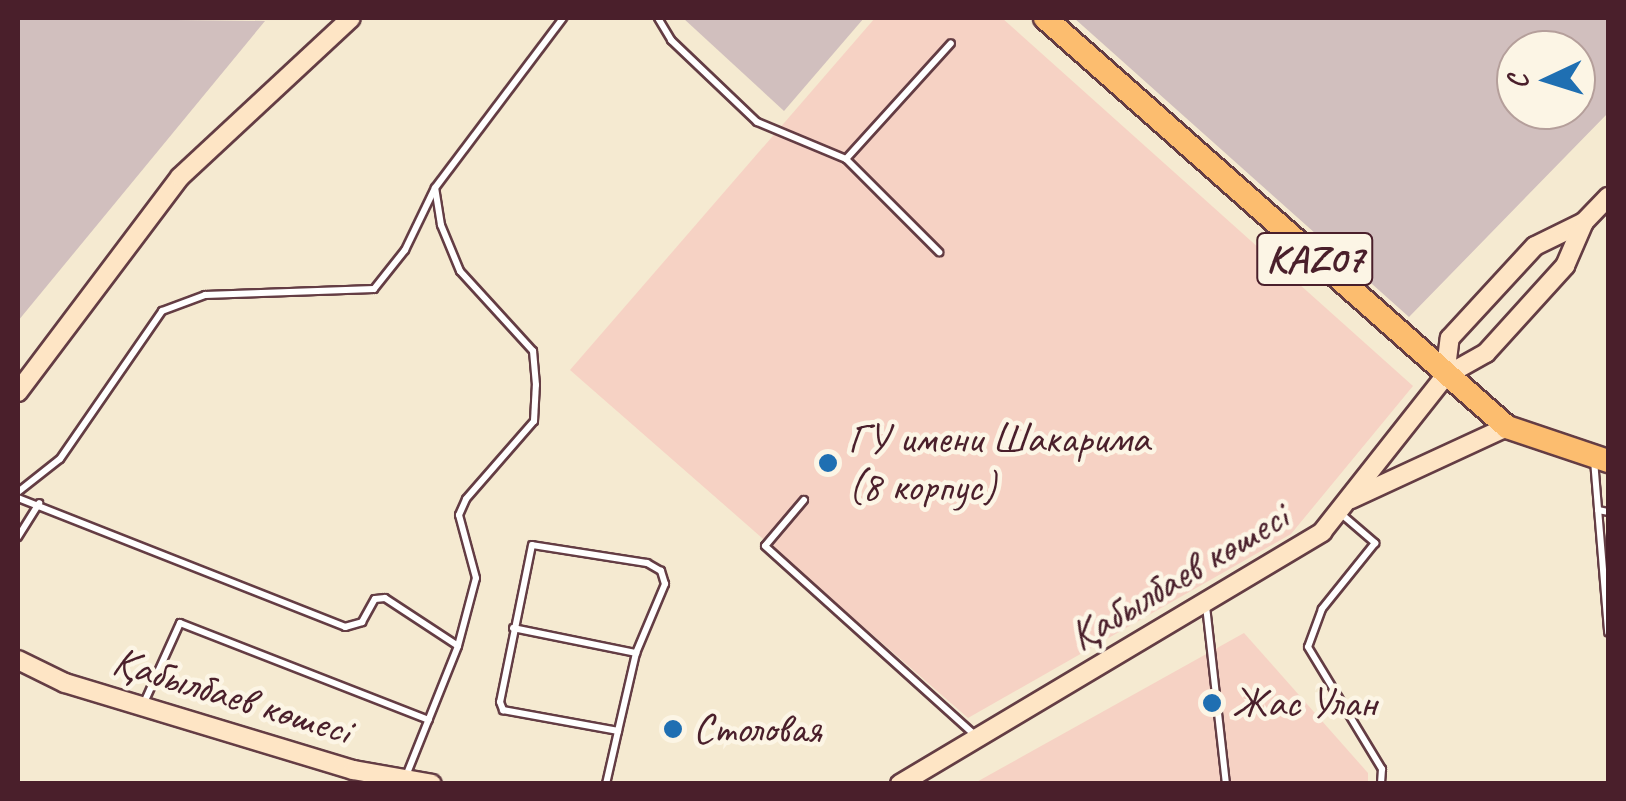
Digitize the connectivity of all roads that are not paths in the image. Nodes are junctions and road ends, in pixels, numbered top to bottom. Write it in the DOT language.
graph roads {
  1 [pos="563,18"];
  2 [pos="658,18"];
  3 [pos="1045,18"];
  4 [pos="341,21"];
  5 [pos="951,44"];
  6 [pos="846,160"];
  7 [pos="435,188"];
  8 [pos="1608,196"];
  9 [pos="1584,222"];
  10 [pos="939,252"];
  11 [pos="1445,376"];
  12 [pos="18,392"];
  13 [pos="1507,426"];
  14 [pos="1601,460"];
  15 [pos="18,495"];
  16 [pos="804,500"];
  17 [pos="39,504"];
  18 [pos="1342,506"];
  19 [pos="1598,510"];
  20 [pos="1608,512"];
  21 [pos="18,537"];
  22 [pos="1206,602"];
  23 [pos="513,628"];
  24 [pos="1608,632"];
  25 [pos="458,646"];
  26 [pos="636,652"];
  27 [pos="18,660"];
  28 [pos="142,706"];
  29 [pos="429,720"];
  30 [pos="618,731"];
  31 [pos="978,738"];
  32 [pos="406,778"];
  33 [pos="432,784"];
  34 [pos="606,784"];
  35 [pos="900,784"];
  36 [pos="1226,784"];
  37 [pos="1381,784"];
  1 -- 7 [label="lane"];
  2 -- 6 [label="lane"];
  3 -- 11 [label="highway, KAZ07"];
  4 -- 12 [label="main road"];
  5 -- 6 [label="lane"];
  6 -- 10 [label="lane"];
  7 -- 15 [label="lane"];
  7 -- 25 [label="lane"];
  8 -- 9 [label="main road, Қабылбаев көшесі"];
  9 -- 11 [label="main road, Қабылбаев көшесі"];
  9 -- 11 [label="main road, Қабылбаев көшесі"];
  11 -- 13 [label="highway, KAZ07"];
  11 -- 18 [label="main road, Қабылбаев көшесі"];
  13 -- 14 [label="highway, KAZ07"];
  13 -- 18 [label="main road"];
  14 -- 19 [label="lane"];
  15 -- 17 [label="lane"];
  16 -- 31 [label="lane"];
  17 -- 21 [label="lane"];
  17 -- 25 [label="lane"];
  18 -- 22 [label="main road, Қабылбаев көшесі"];
  18 -- 37 [label="lane"];
  19 -- 20 [label="lane"];
  19 -- 24 [label="lane"];
  22 -- 31 [label="main road, Қабылбаев көшесі"];
  22 -- 36 [label="lane"];
  23 -- 26 [label="lane"];
  23 -- 26 [label="lane"];
  23 -- 30 [label="lane"];
  25 -- 29 [label="lane"];
  26 -- 30 [label="lane"];
  27 -- 28 [label="main road, Қабылбаев көшесі"];
  28 -- 29 [label="lane"];
  28 -- 32 [label="main road, Қабылбаев көшесі"];
  29 -- 32 [label="lane"];
  30 -- 34 [label="lane"];
  31 -- 35 [label="main road, Қабылбаев көшесі"];
  32 -- 33 [label="main road, Қабылбаев көшесі"];
}
